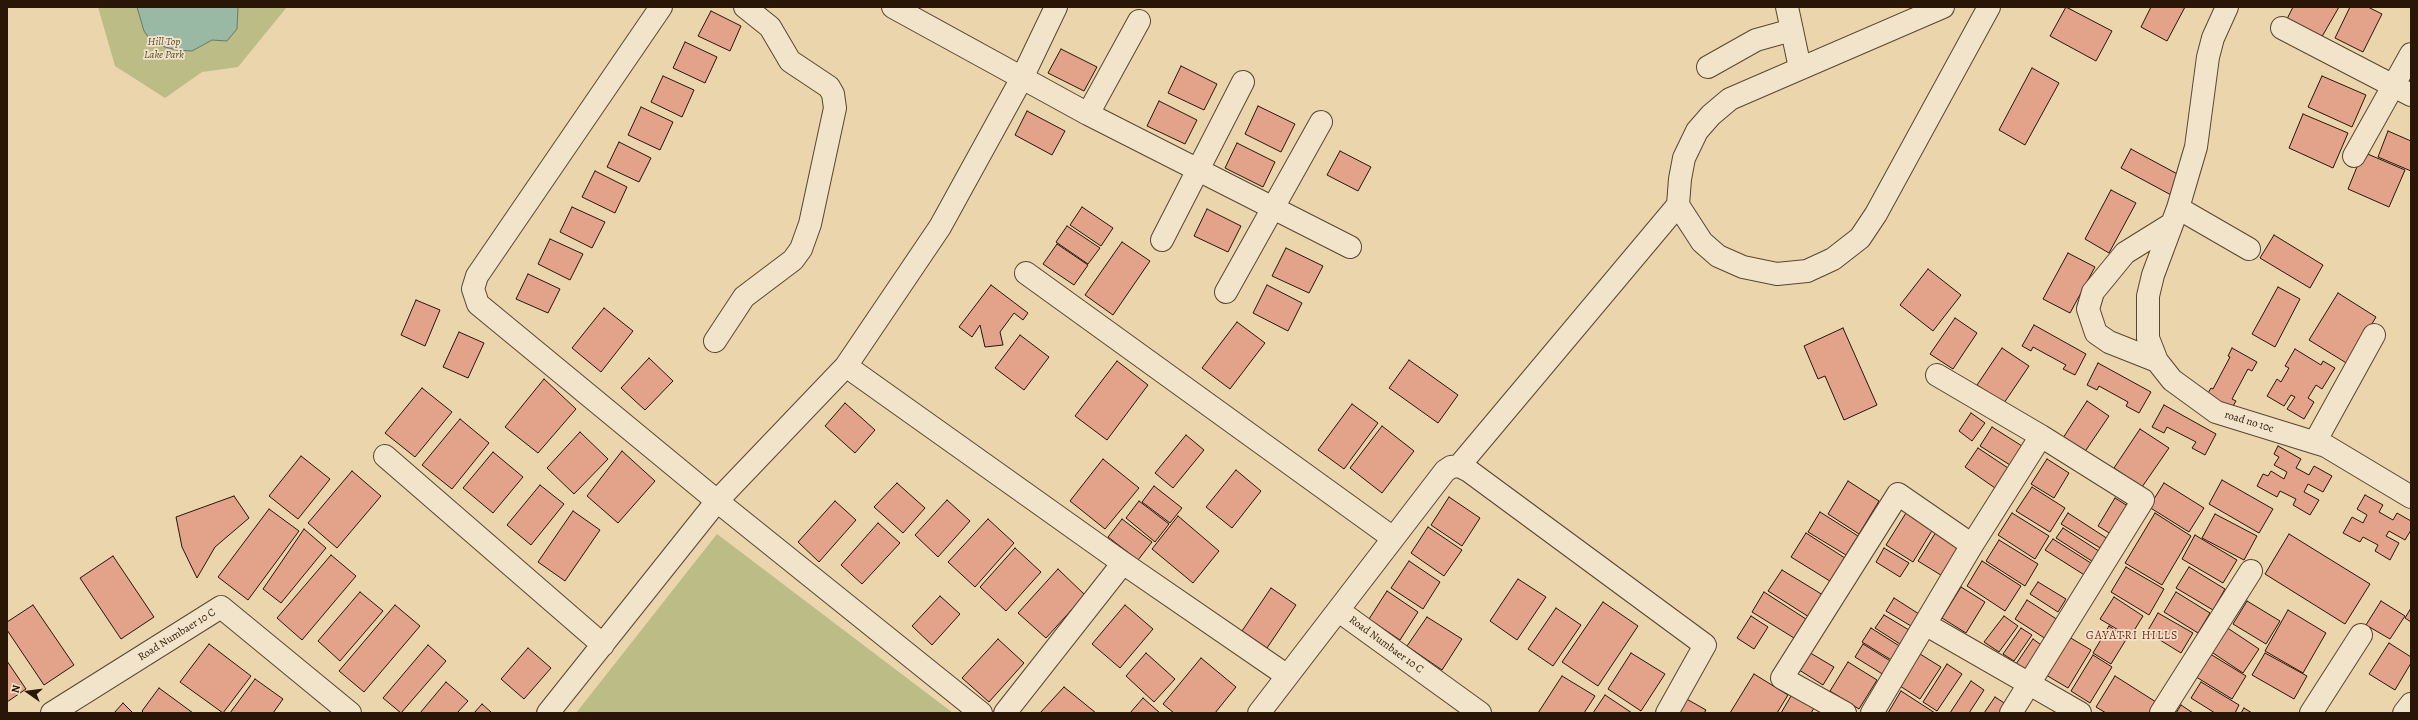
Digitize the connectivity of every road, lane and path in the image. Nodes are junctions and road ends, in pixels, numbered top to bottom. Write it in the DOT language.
graph roads {
  1 [pos="661,7"];
  2 [pos="745,7"];
  3 [pos="893,7"];
  4 [pos="1056,7"];
  5 [pos="1787,7"];
  6 [pos="1943,7"];
  7 [pos="1989,7"];
  8 [pos="2227,7"];
  9 [pos="1139,21"];
  10 [pos="2282,28"];
  11 [pos="1792,30"];
  12 [pos="2411,54"];
  13 [pos="1708,68"];
  14 [pos="1800,68"];
  15 [pos="1022,78"];
  16 [pos="1243,82"];
  17 [pos="2402,90"];
  18 [pos="1088,114"];
  19 [pos="1320,122"];
  20 [pos="2354,156"];
  21 [pos="1200,169"];
  22 [pos="1678,205"];
  23 [pos="1273,208"];
  24 [pos="2174,216"];
  25 [pos="1162,240"];
  26 [pos="1350,247"];
  27 [pos="2249,249"];
  28 [pos="1026,273"];
  29 [pos="1226,292"];
  30 [pos="2374,335"];
  31 [pos="715,341"];
  32 [pos="852,357"];
  33 [pos="2157,361"];
  34 [pos="1937,375"];
  35 [pos="2041,436"];
  36 [pos="2315,442"];
  37 [pos="385,456"];
  38 [pos="1459,466"];
  39 [pos="2411,497"];
  40 [pos="717,501"];
  41 [pos="1393,538"];
  42 [pos="1972,545"];
  43 [pos="1123,563"];
  44 [pos="2251,571"];
  45 [pos="1339,611"];
  46 [pos="1925,624"];
  47 [pos="2361,635"];
  48 [pos="603,645"];
  49 [pos="1286,675"];
  50 [pos="2029,683"];
  51 [pos="2411,704"];
  52 [pos="52,713"];
  53 [pos="350,713"];
  54 [pos="548,713"];
  55 [pos="981,713"];
  56 [pos="1005,713"];
  57 [pos="1259,713"];
  58 [pos="1480,713"];
  59 [pos="1668,713"];
  60 [pos="1845,713"];
  61 [pos="1872,713"];
  62 [pos="2011,713"];
  63 [pos="2080,713"];
  64 [pos="2160,713"];
  65 [pos="2311,713"];
  66 [pos="2404,713"];
  1 -- 40 [label="street"];
  2 -- 31 [label="street"];
  3 -- 15 [label="street"];
  4 -- 15 [label="street"];
  5 -- 11 [label="street"];
  6 -- 14 [label="street"];
  7 -- 22 [label="street"];
  8 -- 24 [label="street"];
  9 -- 18 [label="street"];
  10 -- 17 [label="street"];
  11 -- 13 [label="street"];
  11 -- 14 [label="street"];
  12 -- 17 [label="street"];
  14 -- 22 [label="street"];
  15 -- 18 [label="street"];
  15 -- 32 [label="street"];
  16 -- 21 [label="street"];
  17 -- 20 [label="street"];
  18 -- 21 [label="street"];
  19 -- 23 [label="street"];
  21 -- 23 [label="street"];
  21 -- 25 [label="street"];
  22 -- 38 [label="street"];
  23 -- 26 [label="street"];
  23 -- 29 [label="street"];
  24 -- 27 [label="street"];
  24 -- 33 [label="street"];
  24 -- 33 [label="street"];
  28 -- 41 [label="street"];
  30 -- 36 [label="street"];
  32 -- 40 [label="street"];
  32 -- 43 [label="street"];
  33 -- 36 [label="street, road no 10c"];
  34 -- 35 [label="street"];
  35 -- 42 [label="street"];
  35 -- 50 [label="street"];
  36 -- 39 [label="street, road no 10c"];
  37 -- 48 [label="street"];
  38 -- 41 [label="street"];
  38 -- 59 [label="street"];
  40 -- 48 [label="street"];
  40 -- 55 [label="street"];
  41 -- 45 [label="street"];
  42 -- 46 [label="street"];
  42 -- 60 [label="street"];
  43 -- 49 [label="street"];
  43 -- 56 [label="street"];
  44 -- 64 [label="street"];
  45 -- 49 [label="street, Road Numbaer 10 C"];
  45 -- 58 [label="street, Road Numbaer 10 C"];
  46 -- 50 [label="street"];
  46 -- 61 [label="street"];
  47 -- 65 [label="street"];
  48 -- 54 [label="street"];
  49 -- 57 [label="street, Road Numbaer 10 C"];
  50 -- 62 [label="street"];
  50 -- 63 [label="street"];
  51 -- 66 [label="street"];
  52 -- 53 [label="street, Road Numbaer 10 C"];
}
